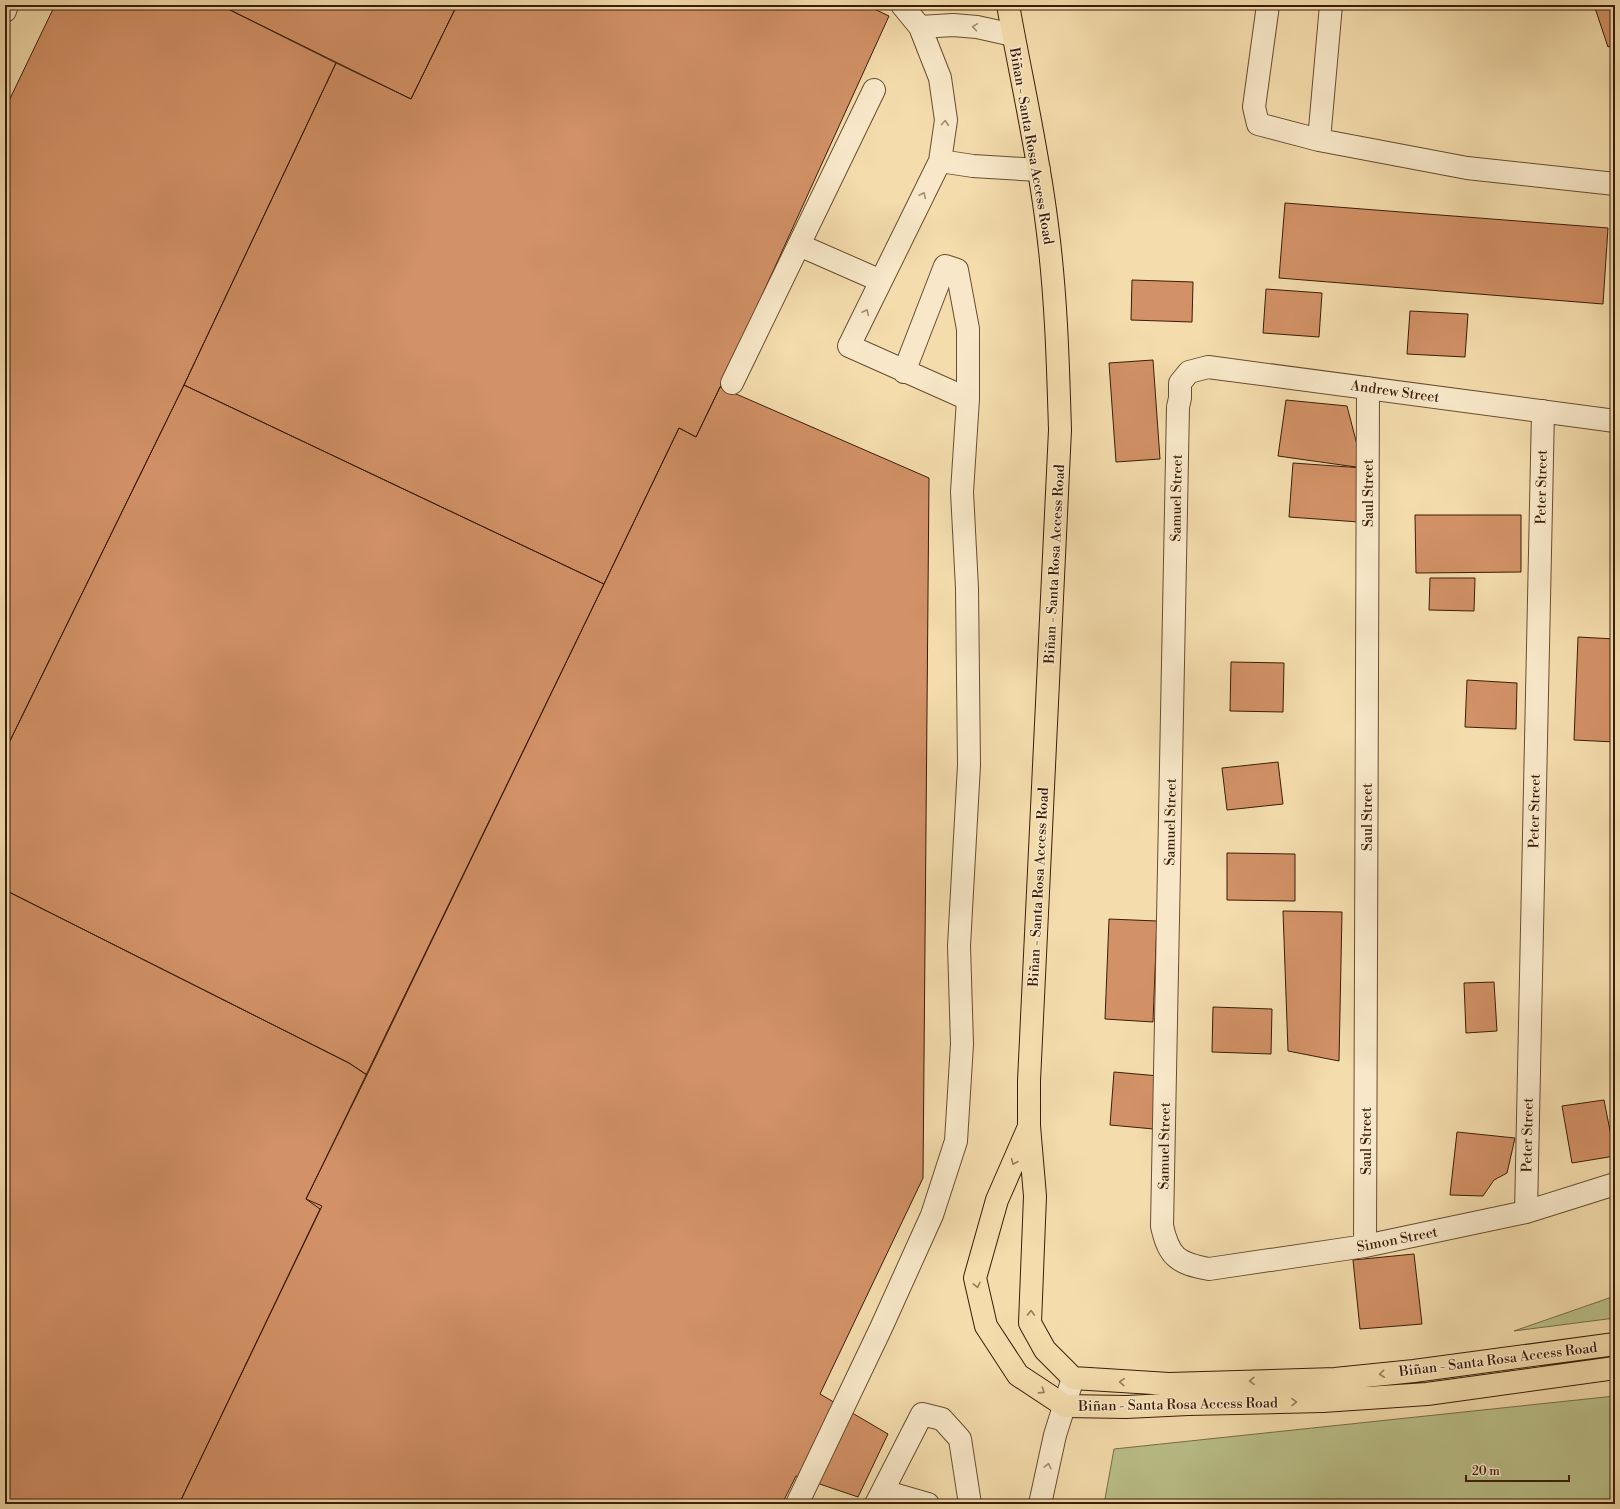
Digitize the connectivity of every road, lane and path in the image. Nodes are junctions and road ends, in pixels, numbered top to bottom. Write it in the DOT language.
graph roads {
  1 [pos="7,5"];
  2 [pos="902,5"];
  3 [pos="1008,5"];
  4 [pos="1268,5"];
  5 [pos="1331,5"];
  6 [pos="5,11"];
  7 [pos="920,27"];
  8 [pos="1013,35"];
  9 [pos="874,90"];
  10 [pos="1319,140"];
  11 [pos="940,161"];
  12 [pos="1039,170"];
  13 [pos="1615,184"];
  14 [pos="799,245"];
  15 [pos="881,281"];
  16 [pos="904,372"];
  17 [pos="732,383"];
  18 [pos="1180,383"];
  19 [pos="1368,388"];
  20 [pos="968,399"];
  21 [pos="1543,411"];
  22 [pos="1615,421"];
  23 [pos="1029,1126"];
  24 [pos="1615,1184"];
  25 [pos="1526,1212"];
  26 [pos="1365,1246"];
  27 [pos="1176,1258"];
  28 [pos="1615,1344"];
  29 [pos="1615,1368"];
  30 [pos="1073,1378"];
  31 [pos="1065,1406"];
  32 [pos="879,1497"];
  33 [pos="797,1504"];
  34 [pos="928,1504"];
  35 [pos="970,1504"];
  36 [pos="1040,1504"];
  1 -- 6 [label="street"];
  2 -- 7 [label="street"];
  3 -- 8 [label="main road, Biñan - Santa Rosa Access Road"];
  4 -- 10 [label="street"];
  5 -- 10 [label="street"];
  8 -- 7 [label="street, one-way"];
  11 -- 7 [label="street, one-way"];
  8 -- 12 [label="main road, Biñan - Santa Rosa Access Road"];
  9 -- 14 [label="street"];
  10 -- 13 [label="street"];
  11 -- 12 [label="street"];
  15 -- 11 [label="street, one-way"];
  12 -- 23 [label="main road, Biñan - Santa Rosa Access Road"];
  14 -- 15 [label="street"];
  14 -- 17 [label="street"];
  16 -- 15 [label="street, one-way"];
  16 -- 20 [label="street"];
  16 -- 20 [label="street"];
  18 -- 19 [label="street, Andrew Street"];
  18 -- 27 [label="street, Samuel Street"];
  19 -- 21 [label="street, Andrew Street"];
  19 -- 26 [label="street, Saul Street"];
  20 -- 33 [label="street"];
  21 -- 22 [label="street, Andrew Street"];
  21 -- 25 [label="street, Peter Street"];
  30 -- 23 [label="main road, Biñan - Santa Rosa Access Road, one-way"];
  23 -- 31 [label="main road, Biñan - Santa Rosa Access Road, one-way"];
  24 -- 25 [label="street, Simon Street"];
  25 -- 26 [label="street, Simon Street"];
  26 -- 27 [label="street, Simon Street"];
  28 -- 30 [label="main road, Biñan - Santa Rosa Access Road, one-way"];
  31 -- 29 [label="main road, Biñan - Santa Rosa Access Road, one-way"];
  30 -- 31 [label="street"];
  36 -- 31 [label="street, one-way"];
  32 -- 34 [label="street"];
  32 -- 35 [label="street"];
}
